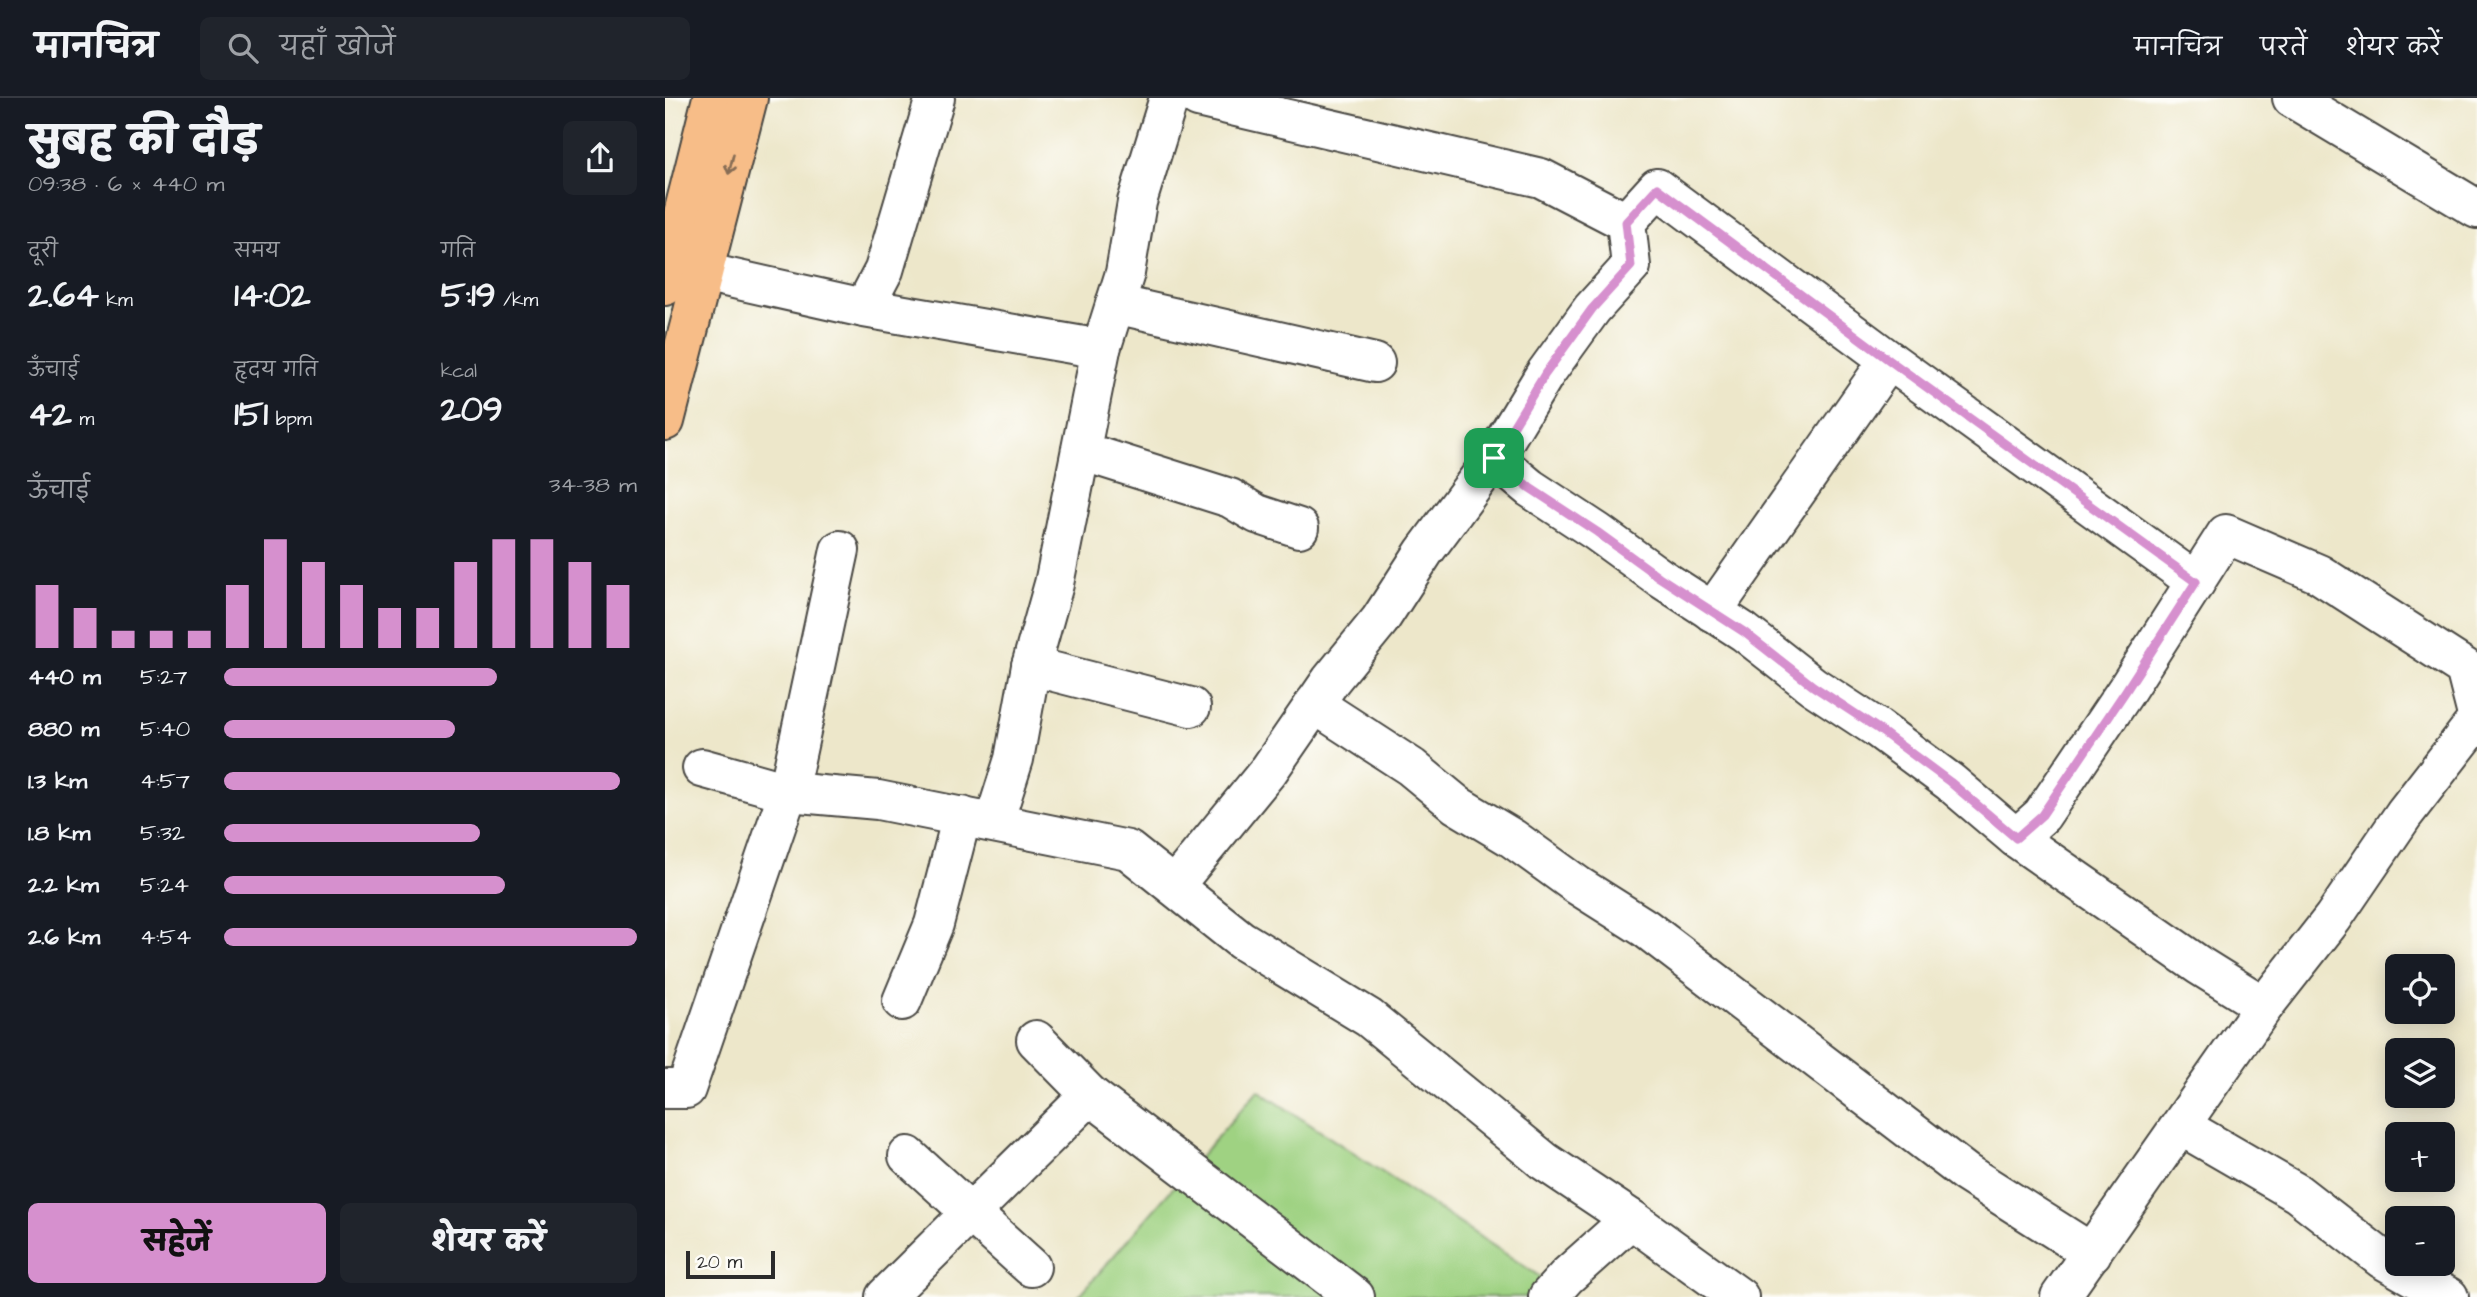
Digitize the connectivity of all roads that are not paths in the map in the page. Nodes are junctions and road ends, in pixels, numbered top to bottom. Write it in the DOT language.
graph roads {
  1 [pos="712,98"];
  2 [pos="748,98"];
  3 [pos="935,98"];
  4 [pos="1169,98"];
  5 [pos="1198,98"];
  6 [pos="2292,98"];
  7 [pos="2477,209"];
  8 [pos="1626,222"];
  9 [pos="703,272"];
  10 [pos="665,286"];
  11 [pos="1115,304"];
  12 [pos="864,308"];
  13 [pos="1101,349"];
  14 [pos="1889,360"];
  15 [pos="1375,363"];
  16 [pos="665,421"];
  17 [pos="1081,451"];
  18 [pos="1494,458"];
  19 [pos="1299,528"];
  20 [pos="840,550"];
  21 [pos="2196,582"];
  22 [pos="1712,612"];
  23 [pos="1031,666"];
  24 [pos="1314,704"];
  25 [pos="1191,707"];
  26 [pos="2477,718"];
  27 [pos="702,768"];
  28 [pos="788,792"];
  29 [pos="978,819"];
  30 [pos="2016,838"];
  31 [pos="1174,886"];
  32 [pos="902,1001"];
  33 [pos="2264,1006"];
  34 [pos="1037,1041"];
  35 [pos="665,1090"];
  36 [pos="1090,1095"];
  37 [pos="2181,1126"];
  38 [pos="908,1156"];
  39 [pos="969,1214"];
  40 [pos="1631,1219"];
  41 [pos="2091,1253"];
  42 [pos="1031,1267"];
  43 [pos="2477,1287"];
  44 [pos="885,1297"];
  45 [pos="1355,1297"];
  46 [pos="1548,1297"];
  47 [pos="1739,1297"];
  48 [pos="2060,1297"];
  49 [pos="2448,1297"];
  50 [pos="2469,1297"];
  1 -- 10 [label="highway"];
  2 -- 9 [label="highway, one-way"];
  3 -- 12 [label="street"];
  4 -- 11 [label="street"];
  5 -- 8 [label="street"];
  6 -- 7 [label="street"];
  8 -- 14 [label="street"];
  8 -- 18 [label="street"];
  9 -- 12 [label="street"];
  9 -- 16 [label="highway"];
  11 -- 13 [label="street"];
  11 -- 15 [label="street"];
  12 -- 13 [label="street"];
  13 -- 17 [label="street"];
  14 -- 21 [label="street"];
  14 -- 22 [label="street"];
  17 -- 19 [label="street"];
  17 -- 23 [label="street"];
  18 -- 22 [label="street"];
  18 -- 24 [label="street"];
  20 -- 28 [label="street"];
  21 -- 26 [label="street"];
  21 -- 30 [label="street"];
  22 -- 30 [label="street"];
  23 -- 25 [label="street"];
  23 -- 29 [label="street"];
  24 -- 31 [label="street"];
  24 -- 41 [label="street"];
  26 -- 33 [label="street"];
  27 -- 28 [label="street"];
  28 -- 29 [label="street"];
  28 -- 35 [label="street"];
  29 -- 31 [label="street"];
  29 -- 32 [label="street"];
  30 -- 33 [label="street"];
  31 -- 40 [label="street"];
  33 -- 37 [label="street"];
  34 -- 36 [label="street"];
  36 -- 39 [label="street"];
  36 -- 45 [label="street"];
  37 -- 41 [label="street"];
  37 -- 49 [label="street"];
  38 -- 39 [label="street"];
  39 -- 42 [label="street"];
  39 -- 44 [label="street"];
  40 -- 46 [label="street"];
  40 -- 47 [label="street"];
  41 -- 48 [label="street"];
  43 -- 50 [label="street"];
}
